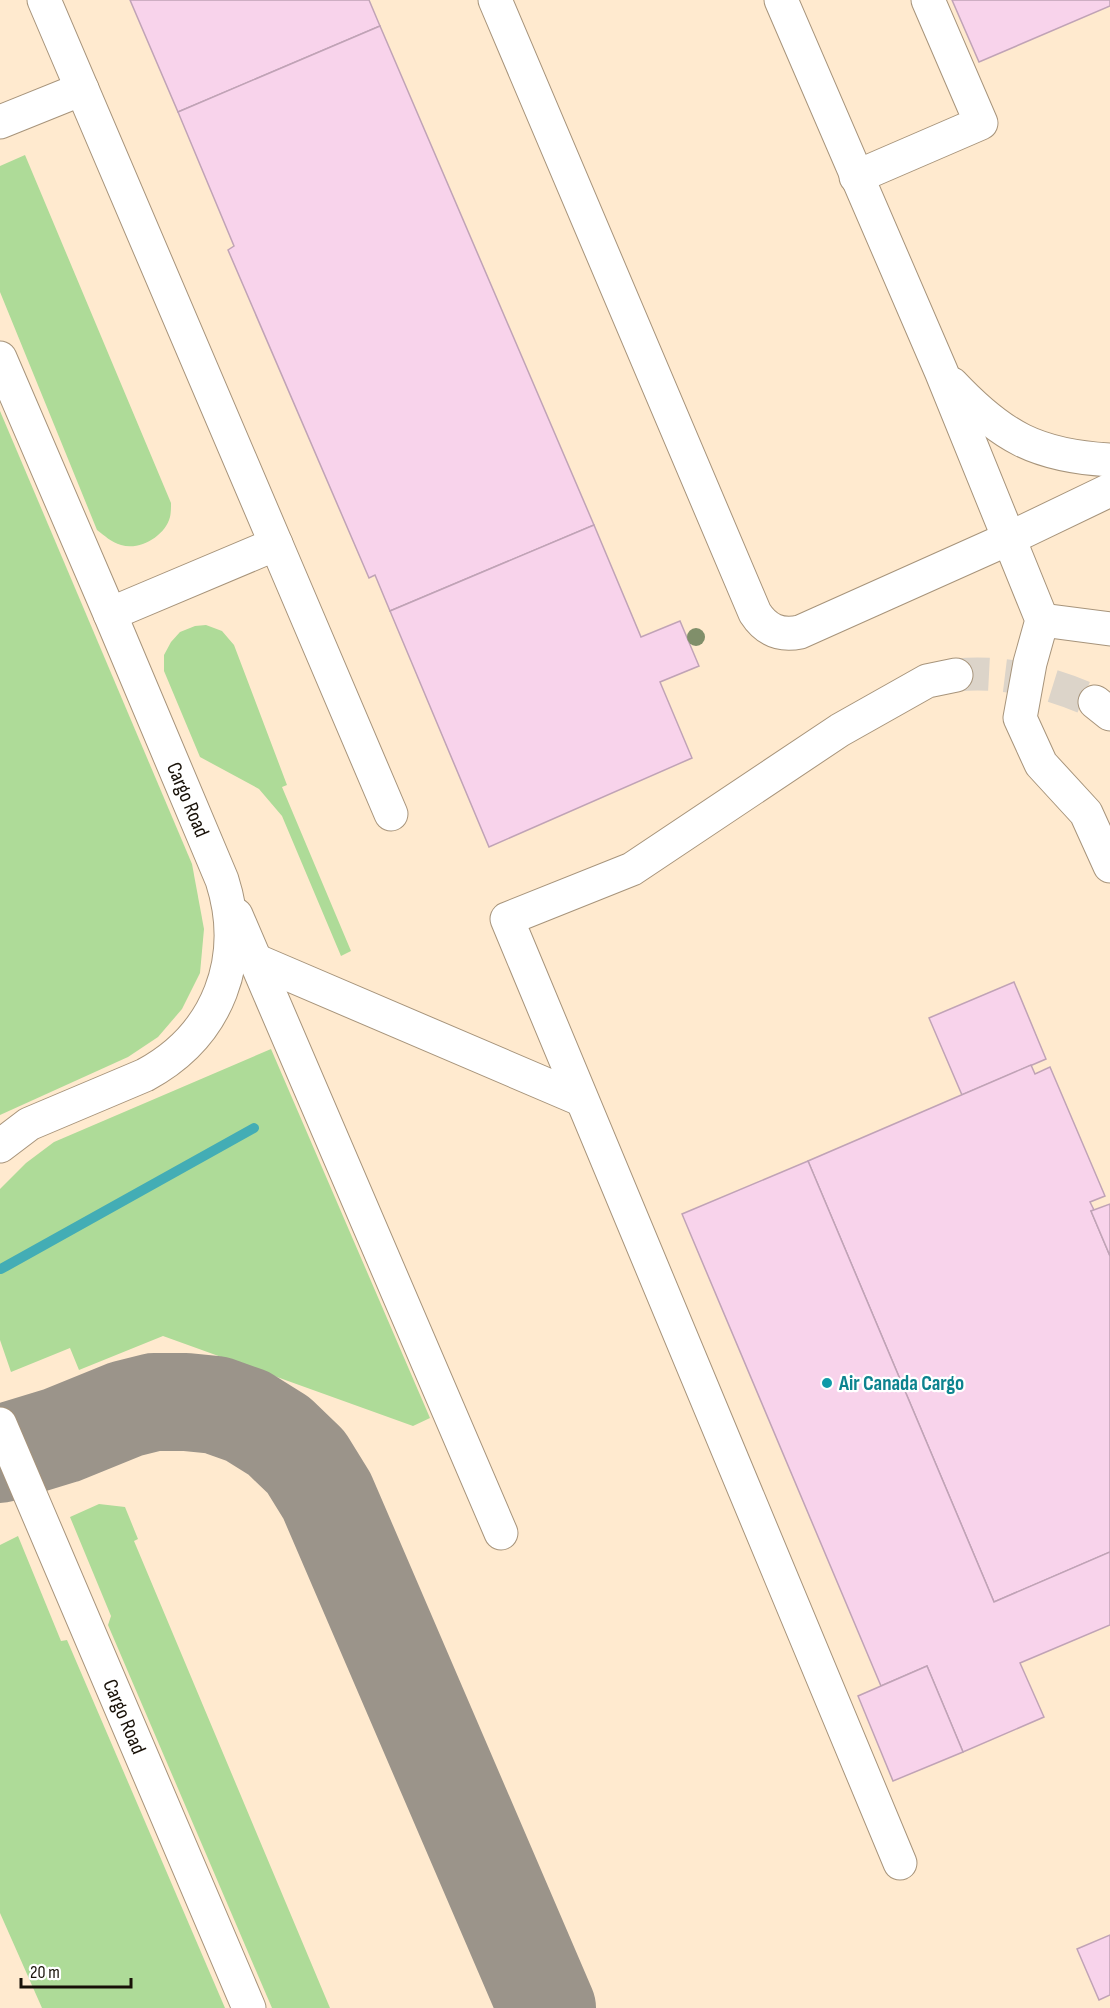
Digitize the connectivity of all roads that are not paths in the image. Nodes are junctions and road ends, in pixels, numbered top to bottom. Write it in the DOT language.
graph roads {
  1 [pos="44,0"];
  2 [pos="495,0"];
  3 [pos="782,0"];
  4 [pos="928,0"];
  5 [pos="82,89"];
  6 [pos="0,122"];
  7 [pos="856,177"];
  8 [pos="0,358"];
  9 [pos="941,371"];
  10 [pos="1110,460"];
  11 [pos="1110,490"];
  12 [pos="1010,538"];
  13 [pos="276,544"];
  14 [pos="110,614"];
  15 [pos="1042,620"];
  16 [pos="1110,629"];
  17 [pos="956,675"];
  18 [pos="391,814"];
  19 [pos="1110,866"];
  20 [pos="222,880"];
  21 [pos="255,960"];
  22 [pos="580,1099"];
  23 [pos="0,1146"];
  24 [pos="0,1424"];
  25 [pos="501,1533"];
  26 [pos="900,1863"];
  27 [pos="249,2008"];
  1 -- 5 [label="lane"];
  2 -- 12 [label="lane"];
  3 -- 7 [label="lane"];
  4 -- 7 [label="lane"];
  5 -- 6 [label="lane"];
  5 -- 13 [label="lane"];
  7 -- 9 [label="lane"];
  8 -- 14 [label="lane, Cargo Road"];
  9 -- 10 [label="lane"];
  9 -- 12 [label="lane"];
  11 -- 12 [label="lane"];
  12 -- 15 [label="lane"];
  13 -- 14 [label="lane"];
  13 -- 18 [label="lane"];
  14 -- 20 [label="lane, Cargo Road"];
  15 -- 16 [label="lane"];
  15 -- 19 [label="lane"];
  17 -- 22 [label="lane"];
  20 -- 21 [label="lane"];
  20 -- 23 [label="lane, Cargo Road"];
  21 -- 22 [label="lane"];
  21 -- 25 [label="lane"];
  22 -- 26 [label="lane"];
  24 -- 27 [label="lane, Cargo Road"];
}
